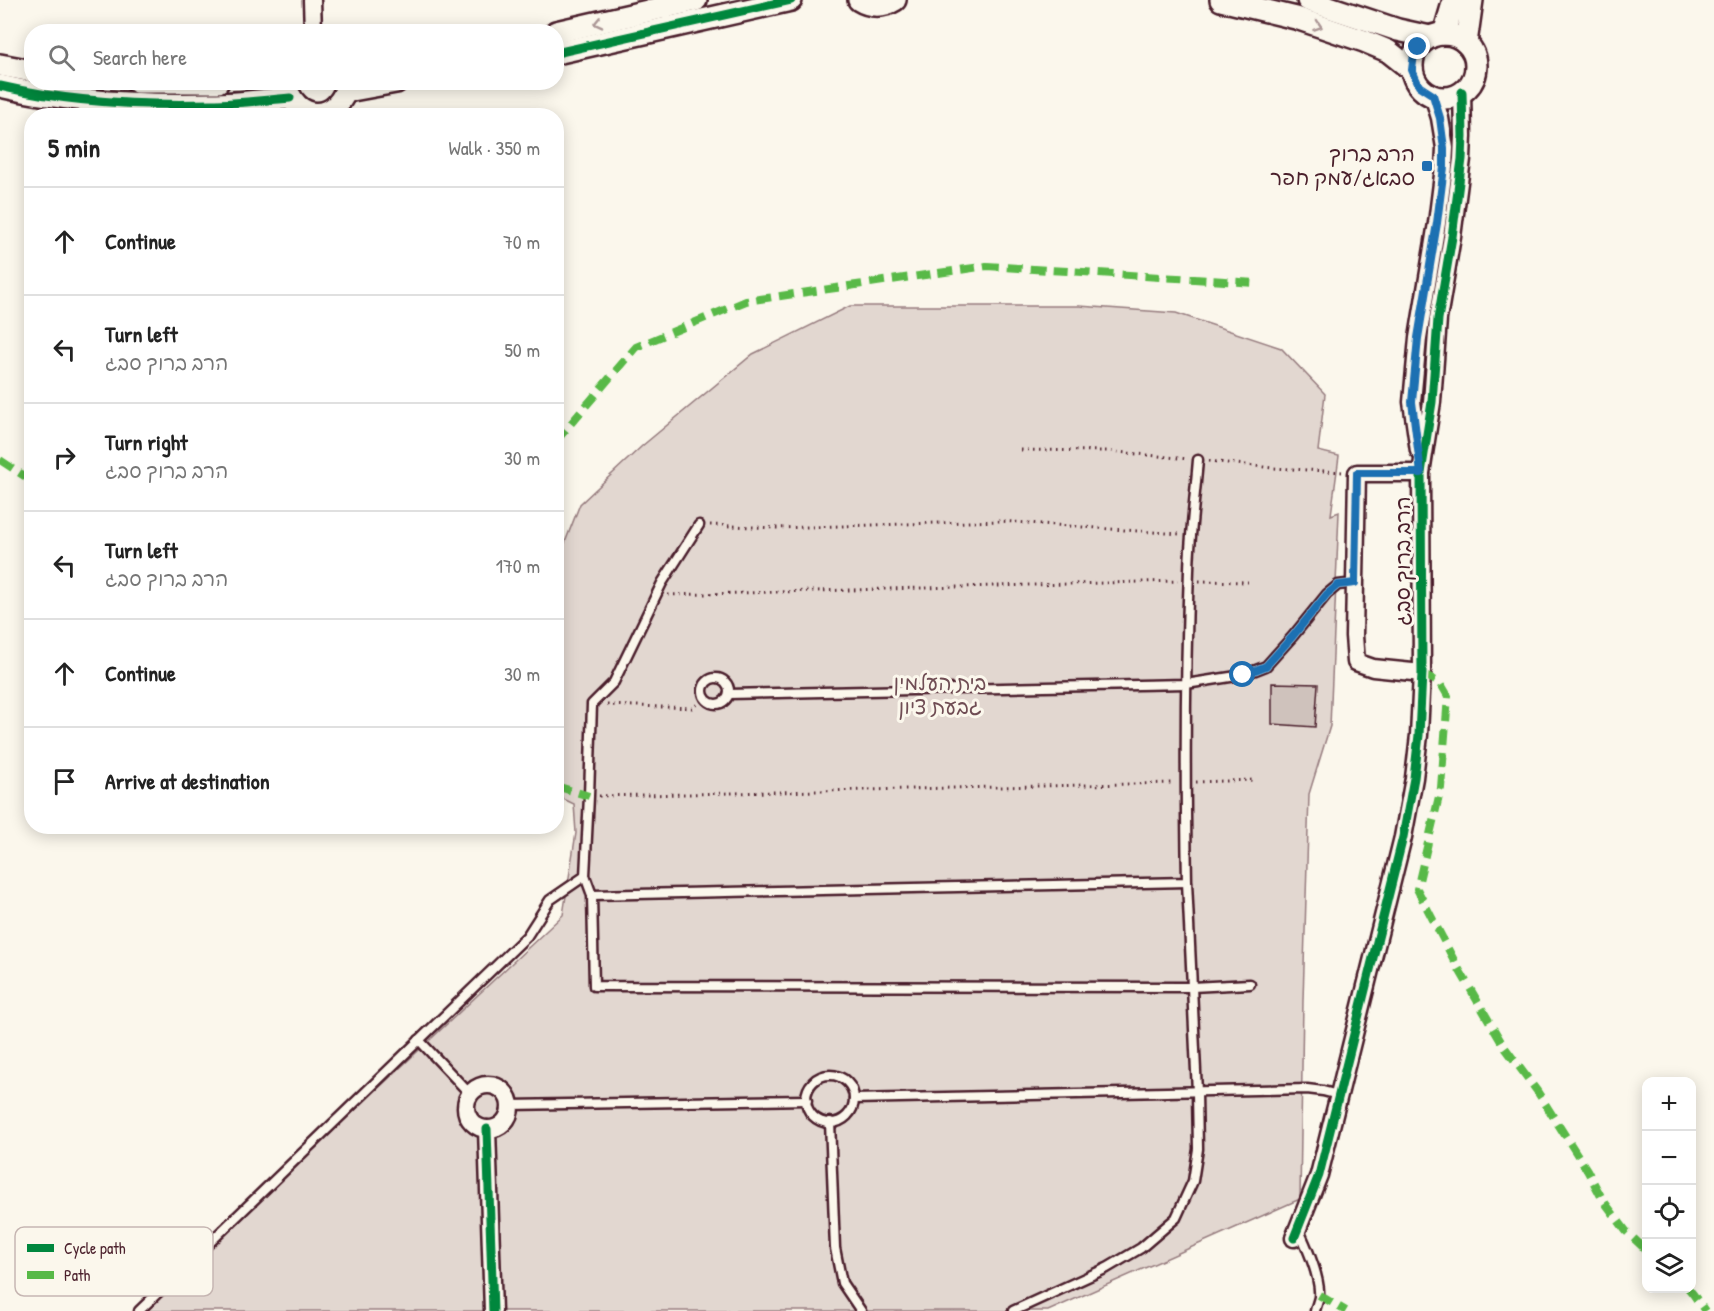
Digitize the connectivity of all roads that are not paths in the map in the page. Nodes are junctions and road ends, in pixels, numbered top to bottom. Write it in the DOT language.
graph roads {
  1 [pos="312,0"];
  2 [pos="696,0"];
  3 [pos="791,0"];
  4 [pos="859,0"];
  5 [pos="895,0"];
  6 [pos="1221,0"];
  7 [pos="1308,0"];
  8 [pos="1454,0"];
  9 [pos="1472,0"];
  10 [pos="314,24"];
  11 [pos="564,30"];
  12 [pos="1437,36"];
  13 [pos="1466,44"];
  14 [pos="564,51"];
  15 [pos="0,65"];
  16 [pos="24,70"];
  17 [pos="1412,70"];
  18 [pos="0,86"];
  19 [pos="288,90"];
  20 [pos="347,90"];
  21 [pos="1462,92"];
  22 [pos="1433,95"];
  23 [pos="300,108"];
  24 [pos="334,108"];
  25 [pos="1198,460"];
  26 [pos="1421,473"];
  27 [pos="699,525"];
  28 [pos="1355,583"];
  29 [pos="1422,673"];
  30 [pos="1185,684"];
  31 [pos="729,694"];
  32 [pos="585,876"];
  33 [pos="1187,882"];
  34 [pos="592,895"];
  35 [pos="1250,984"];
  36 [pos="1192,987"];
  37 [pos="419,1040"];
  38 [pos="1197,1092"];
  39 [pos="470,1094"];
  40 [pos="1338,1095"];
  41 [pos="854,1099"];
  42 [pos="807,1100"];
  43 [pos="510,1105"];
  44 [pos="830,1122"];
  45 [pos="487,1129"];
  46 [pos="1296,1233"];
  47 [pos="213,1239"];
  48 [pos="154,1296"];
  49 [pos="139,1311"];
  50 [pos="493,1311"];
  51 [pos="861,1311"];
  52 [pos="1013,1311"];
  53 [pos="1315,1311"];
  1 -- 10 [label="street"];
  2 -- 11 [label="street, one-way"];
  3 -- 14 [label="street"];
  4 -- 5 [label="street"];
  6 -- 17 [label="street, one-way"];
  7 -- 12 [label="street"];
  8 -- 12 [label="street"];
  9 -- 13 [label="street"];
  12 -- 13 [label="street"];
  12 -- 17 [label="street"];
  13 -- 21 [label="street"];
  15 -- 16 [label="street"];
  17 -- 22 [label="street"];
  18 -- 19 [label="street"];
  19 -- 23 [label="street"];
  20 -- 24 [label="street"];
  21 -- 22 [label="street"];
  21 -- 26 [label="street, הרב ברוך סבג"];
  22 -- 26 [label="street, הרב ברוך סבג"];
  25 -- 30 [label="lane"];
  26 -- 28 [label="street, הרב ברוך סבג"];
  26 -- 29 [label="street, הרב ברוך סבג"];
  27 -- 32 [label="lane"];
  28 -- 29 [label="street, הרב ברוך סבג"];
  28 -- 30 [label="lane"];
  29 -- 40 [label="street"];
  30 -- 31 [label="lane"];
  30 -- 33 [label="lane"];
  31 -- 31 [label="lane"];
  32 -- 34 [label="lane"];
  32 -- 37 [label="lane"];
  33 -- 34 [label="lane"];
  33 -- 36 [label="lane"];
  34 -- 36 [label="lane"];
  35 -- 36 [label="lane"];
  36 -- 38 [label="lane"];
  37 -- 39 [label="lane"];
  37 -- 47 [label="lane"];
  38 -- 40 [label="lane"];
  38 -- 41 [label="lane"];
  38 -- 52 [label="lane"];
  39 -- 43 [label="street"];
  39 -- 45 [label="street"];
  40 -- 46 [label="street"];
  41 -- 42 [label="lane"];
  41 -- 44 [label="lane"];
  42 -- 43 [label="lane"];
  42 -- 44 [label="lane"];
  43 -- 45 [label="street"];
  44 -- 51 [label="lane"];
  45 -- 50 [label="street"];
  46 -- 53 [label="lane"];
  48 -- 49 [label="lane"];
}
